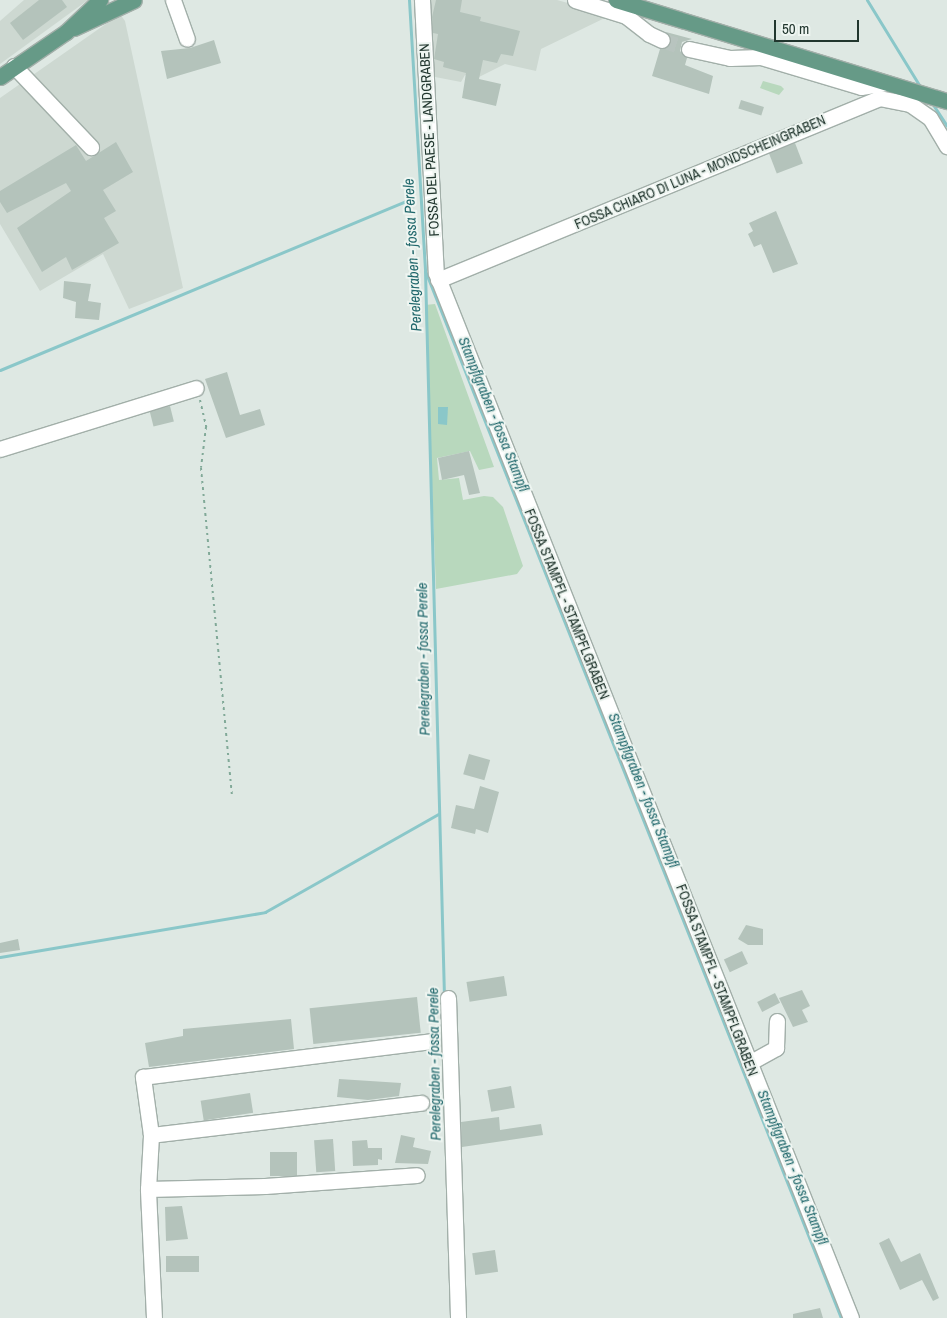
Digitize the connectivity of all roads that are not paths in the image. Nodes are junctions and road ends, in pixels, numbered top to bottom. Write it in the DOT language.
graph roads {
  1 [pos="100,0"];
  2 [pos="134,0"];
  3 [pos="174,0"];
  4 [pos="422,0"];
  5 [pos="575,0"];
  6 [pos="616,0"];
  7 [pos="66,32"];
  8 [pos="187,39"];
  9 [pos="662,40"];
  10 [pos="689,49"];
  11 [pos="14,66"];
  12 [pos="0,77"];
  13 [pos="886,83"];
  14 [pos="947,101"];
  15 [pos="947,146"];
  16 [pos="91,147"];
  17 [pos="438,280"];
  18 [pos="196,388"];
  19 [pos="0,449"];
  20 [pos="448,998"];
  21 [pos="777,1021"];
  22 [pos="430,1041"];
  23 [pos="749,1063"];
  24 [pos="421,1103"];
  25 [pos="151,1135"];
  26 [pos="417,1175"];
  27 [pos="148,1189"];
  28 [pos="154,1318"];
  29 [pos="458,1318"];
  30 [pos="851,1318"];
  1 -- 7 [label="main road"];
  2 -- 7 [label="main road"];
  3 -- 8 [label="street"];
  4 -- 17 [label="street, FOSSA DEL PAESE - LANDGRABEN"];
  5 -- 9 [label="street"];
  6 -- 13 [label="main road"];
  7 -- 11 [label="main road"];
  10 -- 13 [label="street"];
  11 -- 12 [label="main road"];
  11 -- 16 [label="street"];
  13 -- 14 [label="main road"];
  15 -- 17 [label="street, FOSSA CHIARO DI LUNA - MONDSCHEINGRABEN"];
  17 -- 23 [label="street, FOSSA STAMPFL - STAMPFLGRABEN"];
  18 -- 19 [label="street"];
  20 -- 29 [label="street"];
  21 -- 23 [label="street"];
  22 -- 25 [label="street"];
  23 -- 30 [label="street, FOSSA STAMPFL - STAMPFLGRABEN"];
  24 -- 25 [label="street"];
  25 -- 27 [label="street"];
  26 -- 27 [label="street"];
  27 -- 28 [label="street"];
}
